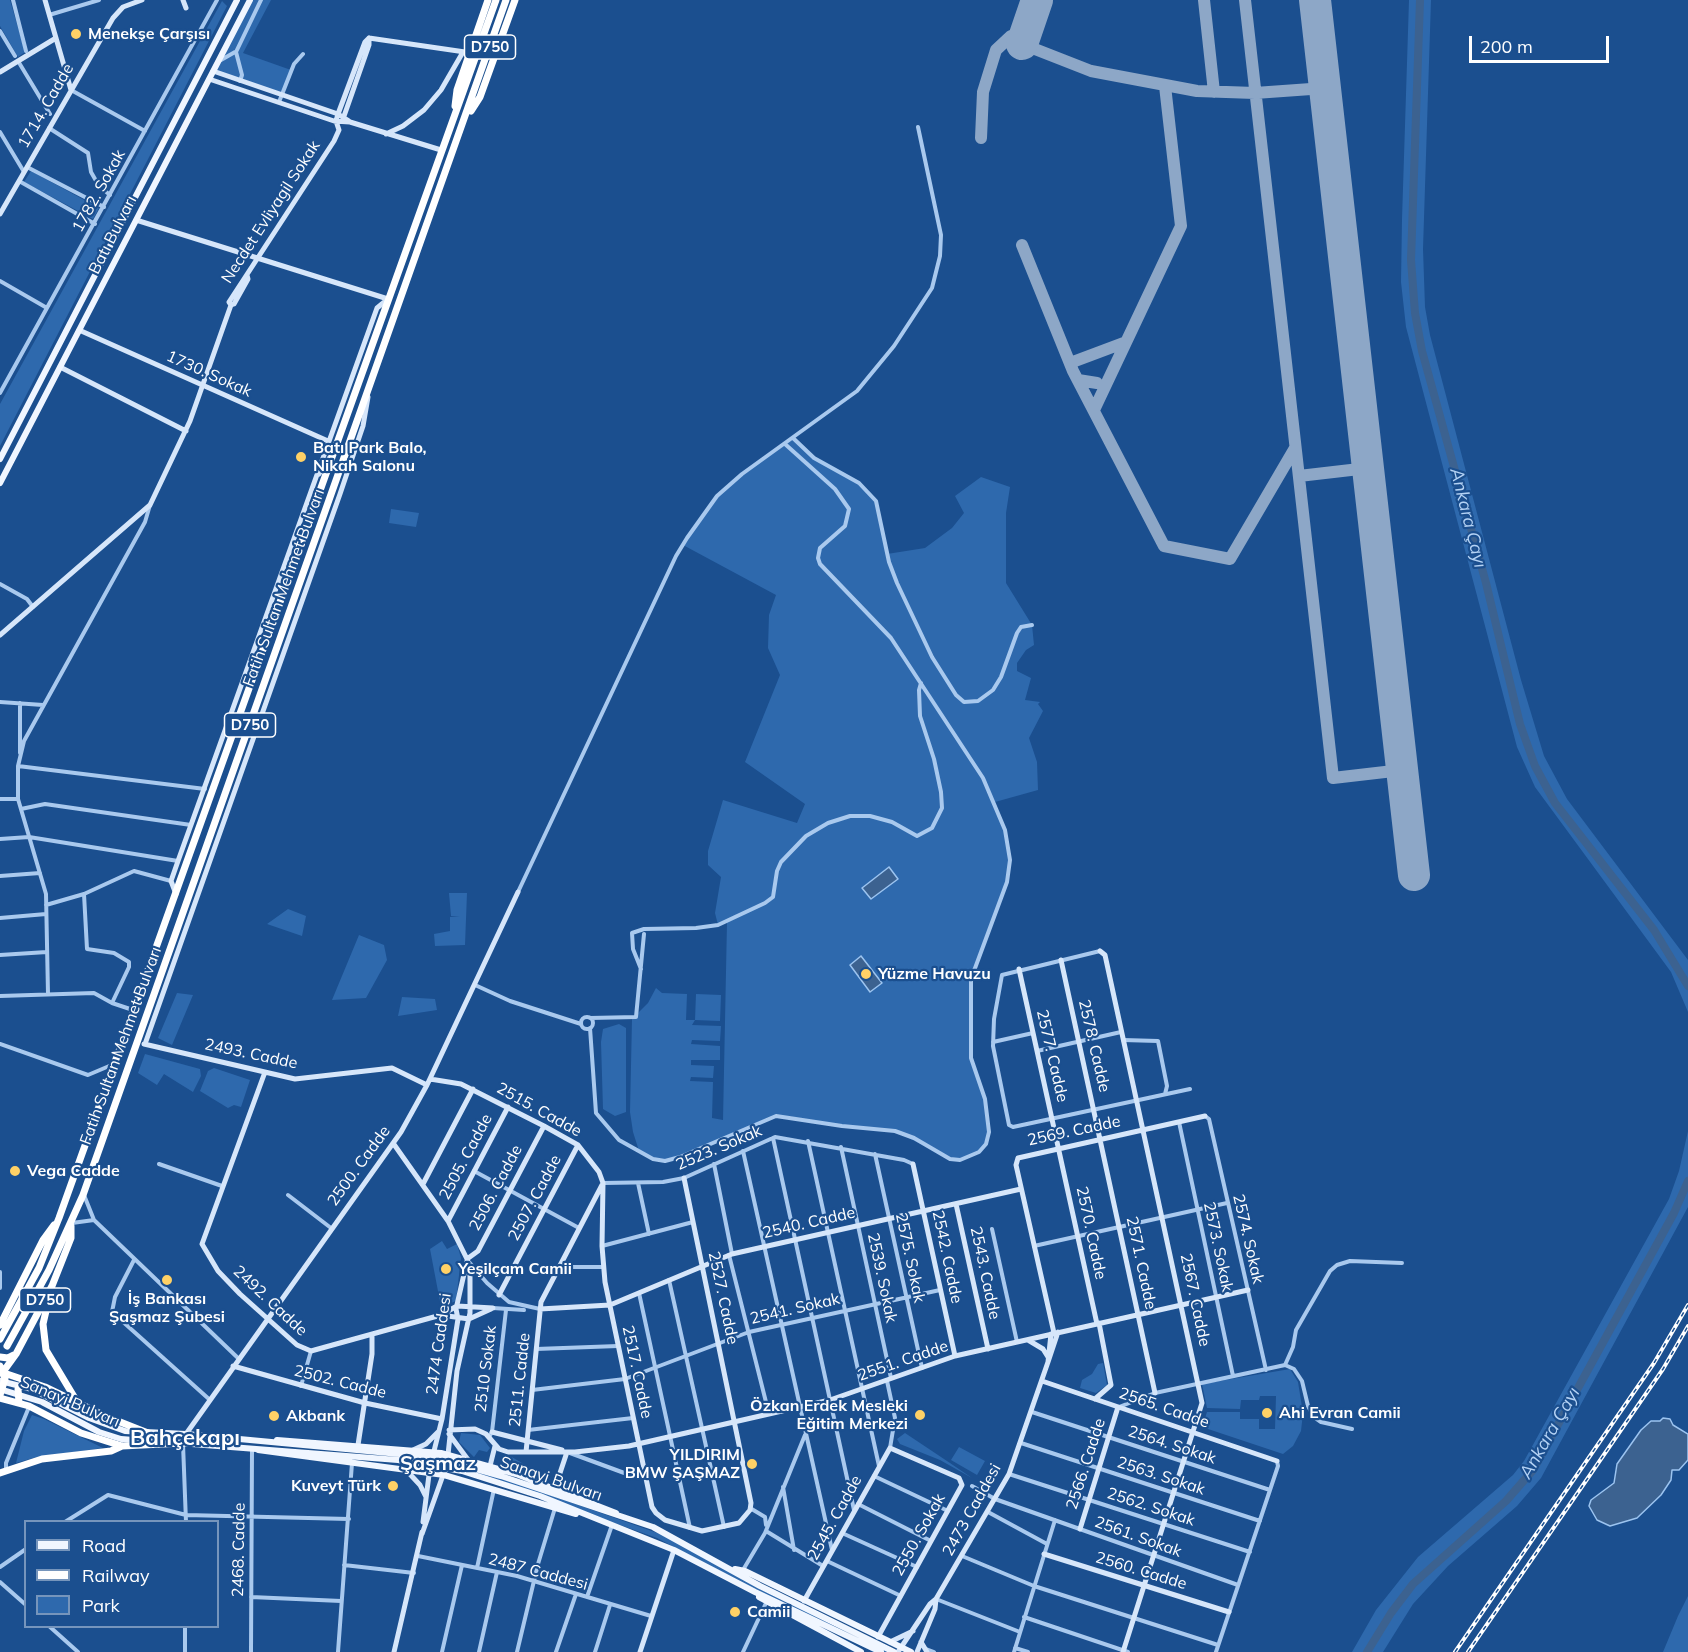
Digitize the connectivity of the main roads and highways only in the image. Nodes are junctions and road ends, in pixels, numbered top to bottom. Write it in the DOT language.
graph roads {
  1 [pos="236,0"];
  2 [pos="250,0"];
  3 [pos="488,0"];
  4 [pos="496,0"];
  5 [pos="506,0"];
  6 [pos="515,0"];
  7 [pos="453,117"];
  8 [pos="465,121"];
  9 [pos="0,459"];
  10 [pos="0,483"];
  11 [pos="59,1218"];
  12 [pos="72,1222"];
  13 [pos="52,1286"];
  14 [pos="0,1325"];
  15 [pos="0,1340"];
  16 [pos="8,1347"];
  17 [pos="16,1354"];
  18 [pos="0,1357"];
  19 [pos="2,1373"];
  20 [pos="26,1380"];
  21 [pos="0,1389"];
  22 [pos="0,1397"];
  23 [pos="19,1403"];
  24 [pos="77,1403"];
  25 [pos="148,1433"];
  26 [pos="255,1440"];
  27 [pos="122,1443"];
  28 [pos="183,1443"];
  29 [pos="252,1448"];
  30 [pos="405,1449"];
  31 [pos="469,1461"];
  32 [pos="404,1468"];
  33 [pos="3,1472"];
  34 [pos="467,1481"];
  35 [pos="588,1516"];
  36 [pos="618,1516"];
  37 [pos="730,1568"];
  38 [pos="749,1589"];
  39 [pos="878,1637"];
  40 [pos="849,1649"];
  41 [pos="898,1651"];
  42 [pos="861,1652"];
  43 [pos="879,1652"];
  44 [pos="911,1652"];
  1 -- 9 [label="main road, Batı Bulvarı"];
  2 -- 10 [label="main road, Batı Bulvarı"];
  3 -- 7 [label="highway"];
  4 -- 7 [label="highway, Fatih Sultan Mehmet Bulvarı / D750"];
  5 -- 8 [label="highway, Fatih Sultan Mehmet Bulvarı / D750"];
  6 -- 8 [label="highway"];
  7 -- 11 [label="highway, Fatih Sultan Mehmet Bulvarı / D750"];
  8 -- 12 [label="highway, Fatih Sultan Mehmet Bulvarı / D750"];
  11 -- 14 [label="highway"];
  11 -- 15 [label="highway, Fatih Sultan Mehmet Bulvarı / D750"];
  12 -- 13 [label="highway, D750"];
  12 -- 16 [label="highway, Fatih Sultan Mehmet Bulvarı / D750"];
  13 -- 17 [label="highway, D750"];
  13 -- 24 [label="highway"];
  17 -- 18 [label="highway"];
  17 -- 19 [label="highway, D750"];
  19 -- 20 [label="highway"];
  19 -- 22 [label="highway"];
  19 -- 25 [label="main road, Sanayi Bulvarı"];
  20 -- 23 [label="highway"];
  20 -- 24 [label="highway"];
  21 -- 27 [label="main road, Sanayi Bulvarı"];
  22 -- 23 [label="highway"];
  23 -- 27 [label="highway"];
  24 -- 25 [label="highway"];
  25 -- 26 [label="main road, Sanayi Bulvarı"];
  26 -- 30 [label="main road"];
  26 -- 36 [label="main road, Sanayi Bulvarı"];
  27 -- 28 [label="highway"];
  27 -- 33 [label="highway"];
  28 -- 29 [label="main road, Sanayi Bulvarı"];
  29 -- 32 [label="main road"];
  29 -- 35 [label="main road, Sanayi Bulvarı"];
  30 -- 31 [label="main road"];
  30 -- 32 [label="main road"];
  31 -- 34 [label="main road"];
  31 -- 36 [label="main road"];
  32 -- 34 [label="main road"];
  34 -- 35 [label="main road"];
  35 -- 38 [label="main road, Sanayi Bulvarı"];
  36 -- 37 [label="main road, Sanayi Bulvarı"];
  37 -- 39 [label="main road"];
  37 -- 41 [label="main road, Sanayi Bulvarı"];
  38 -- 40 [label="main road"];
  38 -- 43 [label="main road, Sanayi Bulvarı"];
  39 -- 41 [label="main road"];
  39 -- 43 [label="main road"];
  40 -- 42 [label="main road"];
  41 -- 44 [label="main road"];
}
